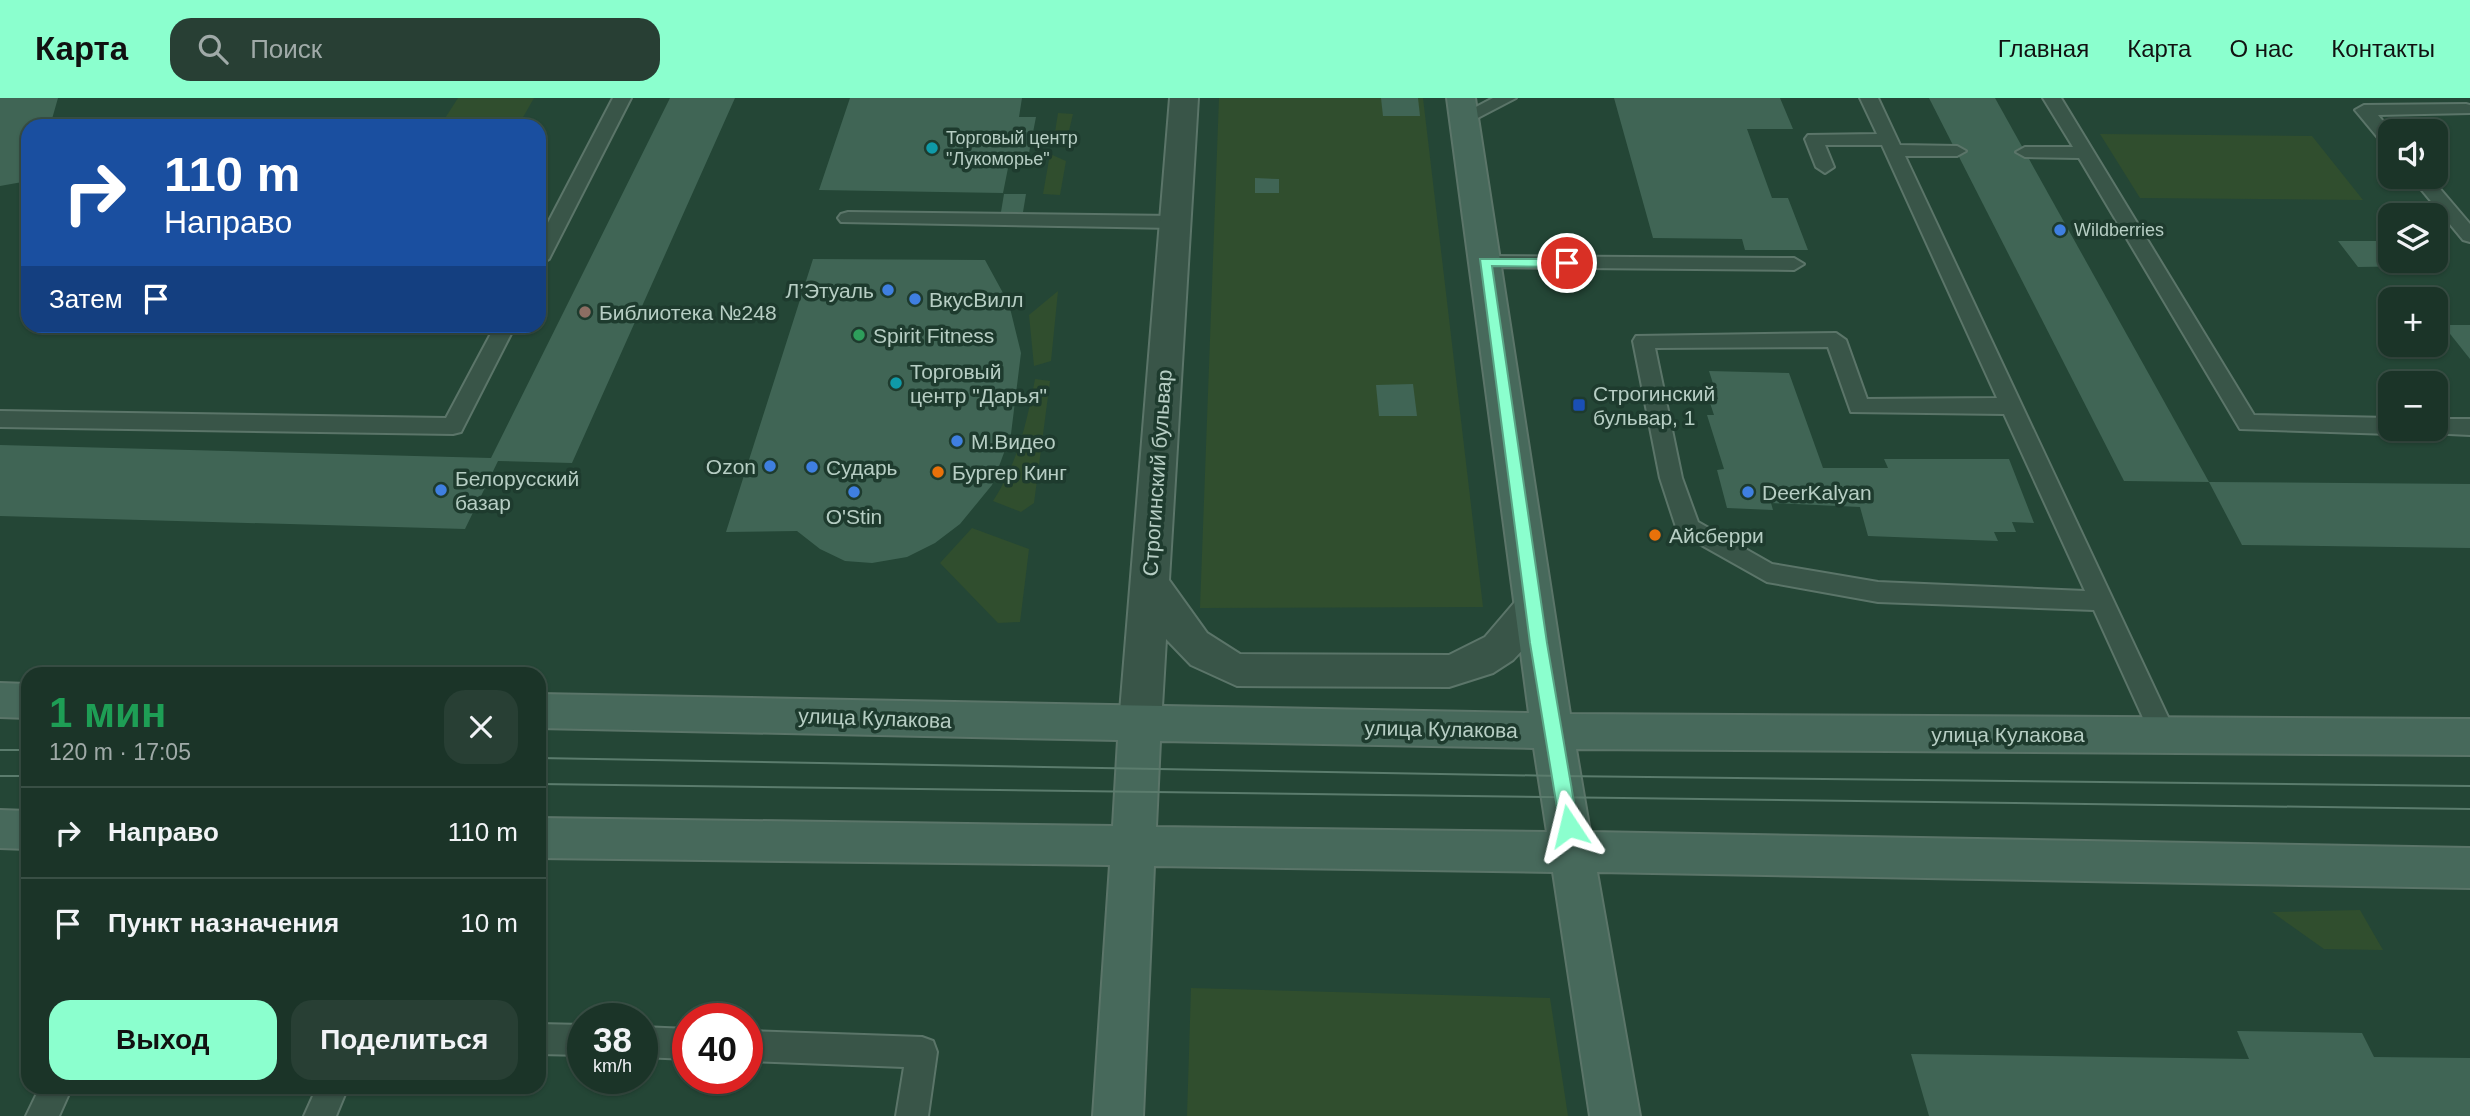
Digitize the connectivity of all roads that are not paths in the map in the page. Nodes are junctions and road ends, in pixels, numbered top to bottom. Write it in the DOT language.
graph roads {
  1 [pos="622,98"];
  2 [pos="1184,98"];
  3 [pos="1507,98"];
  4 [pos="1868,98"];
  5 [pos="2052,98"];
  6 [pos="2467,107"];
  7 [pos="1463,108"];
  8 [pos="2378,127"];
  9 [pos="1891,145"];
  10 [pos="1956,151"];
  11 [pos="2025,152"];
  12 [pos="2085,153"];
  13 [pos="1825,167"];
  14 [pos="2430,189"];
  15 [pos="848,218"];
  16 [pos="1174,222"];
  17 [pos="2470,236"];
  18 [pos="546,245"];
  19 [pos="1485,262"];
  20 [pos="1794,264"];
  21 [pos="501,333"];
  22 [pos="2010,406"];
  23 [pos="0,419"];
  24 [pos="2378,426"];
  25 [pos="2448,427"];
  26 [pos="2470,428"];
  27 [pos="1149,580"];
  28 [pos="2099,601"];
  29 [pos="1534,607"];
  30 [pos="0,700"];
  31 [pos="21,701"];
  32 [pos="546,711"];
  33 [pos="1140,724"];
  34 [pos="1552,730"];
  35 [pos="2163,734"];
  36 [pos="2470,737"];
  37 [pos="0,829"];
  38 [pos="21,830"];
  39 [pos="546,838"];
  40 [pos="1133,848"];
  41 [pos="1573,853"];
  42 [pos="2470,868"];
  43 [pos="546,1038"];
  44 [pos="567,1039"];
  45 [pos="763,1047"];
  46 [pos="53,1094"];
  47 [pos="330,1094"];
  48 [pos="42,1116"];
  49 [pos="320,1116"];
  50 [pos="912,1116"];
  51 [pos="1118,1116"];
  52 [pos="1615,1116"];
  1 -- 18 [label="lane"];
  2 -- 16 [label="street, Строгинский бульвар"];
  3 -- 7 [label="lane"];
  4 -- 9 [label="lane"];
  5 -- 12 [label="lane"];
  6 -- 8 [label="lane"];
  7 -- 19 [label="main road"];
  9 -- 10 [label="lane"];
  9 -- 13 [label="lane"];
  9 -- 22 [label="lane"];
  11 -- 12 [label="lane"];
  12 -- 24 [label="lane"];
  14 -- 17 [label="lane"];
  15 -- 16 [label="lane"];
  16 -- 27 [label="street, Строгинский бульвар"];
  19 -- 20 [label="lane"];
  19 -- 29 [label="main road"];
  21 -- 23 [label="lane"];
  22 -- 28 [label="lane"];
  22 -- 28 [label="lane"];
  25 -- 26 [label="lane"];
  27 -- 29 [label="street"];
  27 -- 33 [label="street, Строгинский бульвар"];
  28 -- 35 [label="lane"];
  29 -- 34 [label="main road"];
  30 -- 31 [label="main road"];
  32 -- 33 [label="main road, улица Кулакова"];
  33 -- 34 [label="main road, улица Кулакова"];
  33 -- 40 [label="main road, Строгинский бульвар"];
  34 -- 35 [label="main road, улица Кулакова"];
  34 -- 41 [label="main road"];
  35 -- 36 [label="main road, улица Кулакова"];
  37 -- 38 [label="main road"];
  39 -- 40 [label="main road"];
  40 -- 41 [label="main road"];
  40 -- 51 [label="main road, Строгинский бульвар"];
  41 -- 42 [label="main road"];
  41 -- 52 [label="main road"];
  43 -- 44 [label="lane"];
  45 -- 50 [label="lane"];
  46 -- 48 [label="lane"];
  47 -- 49 [label="lane"];
}
